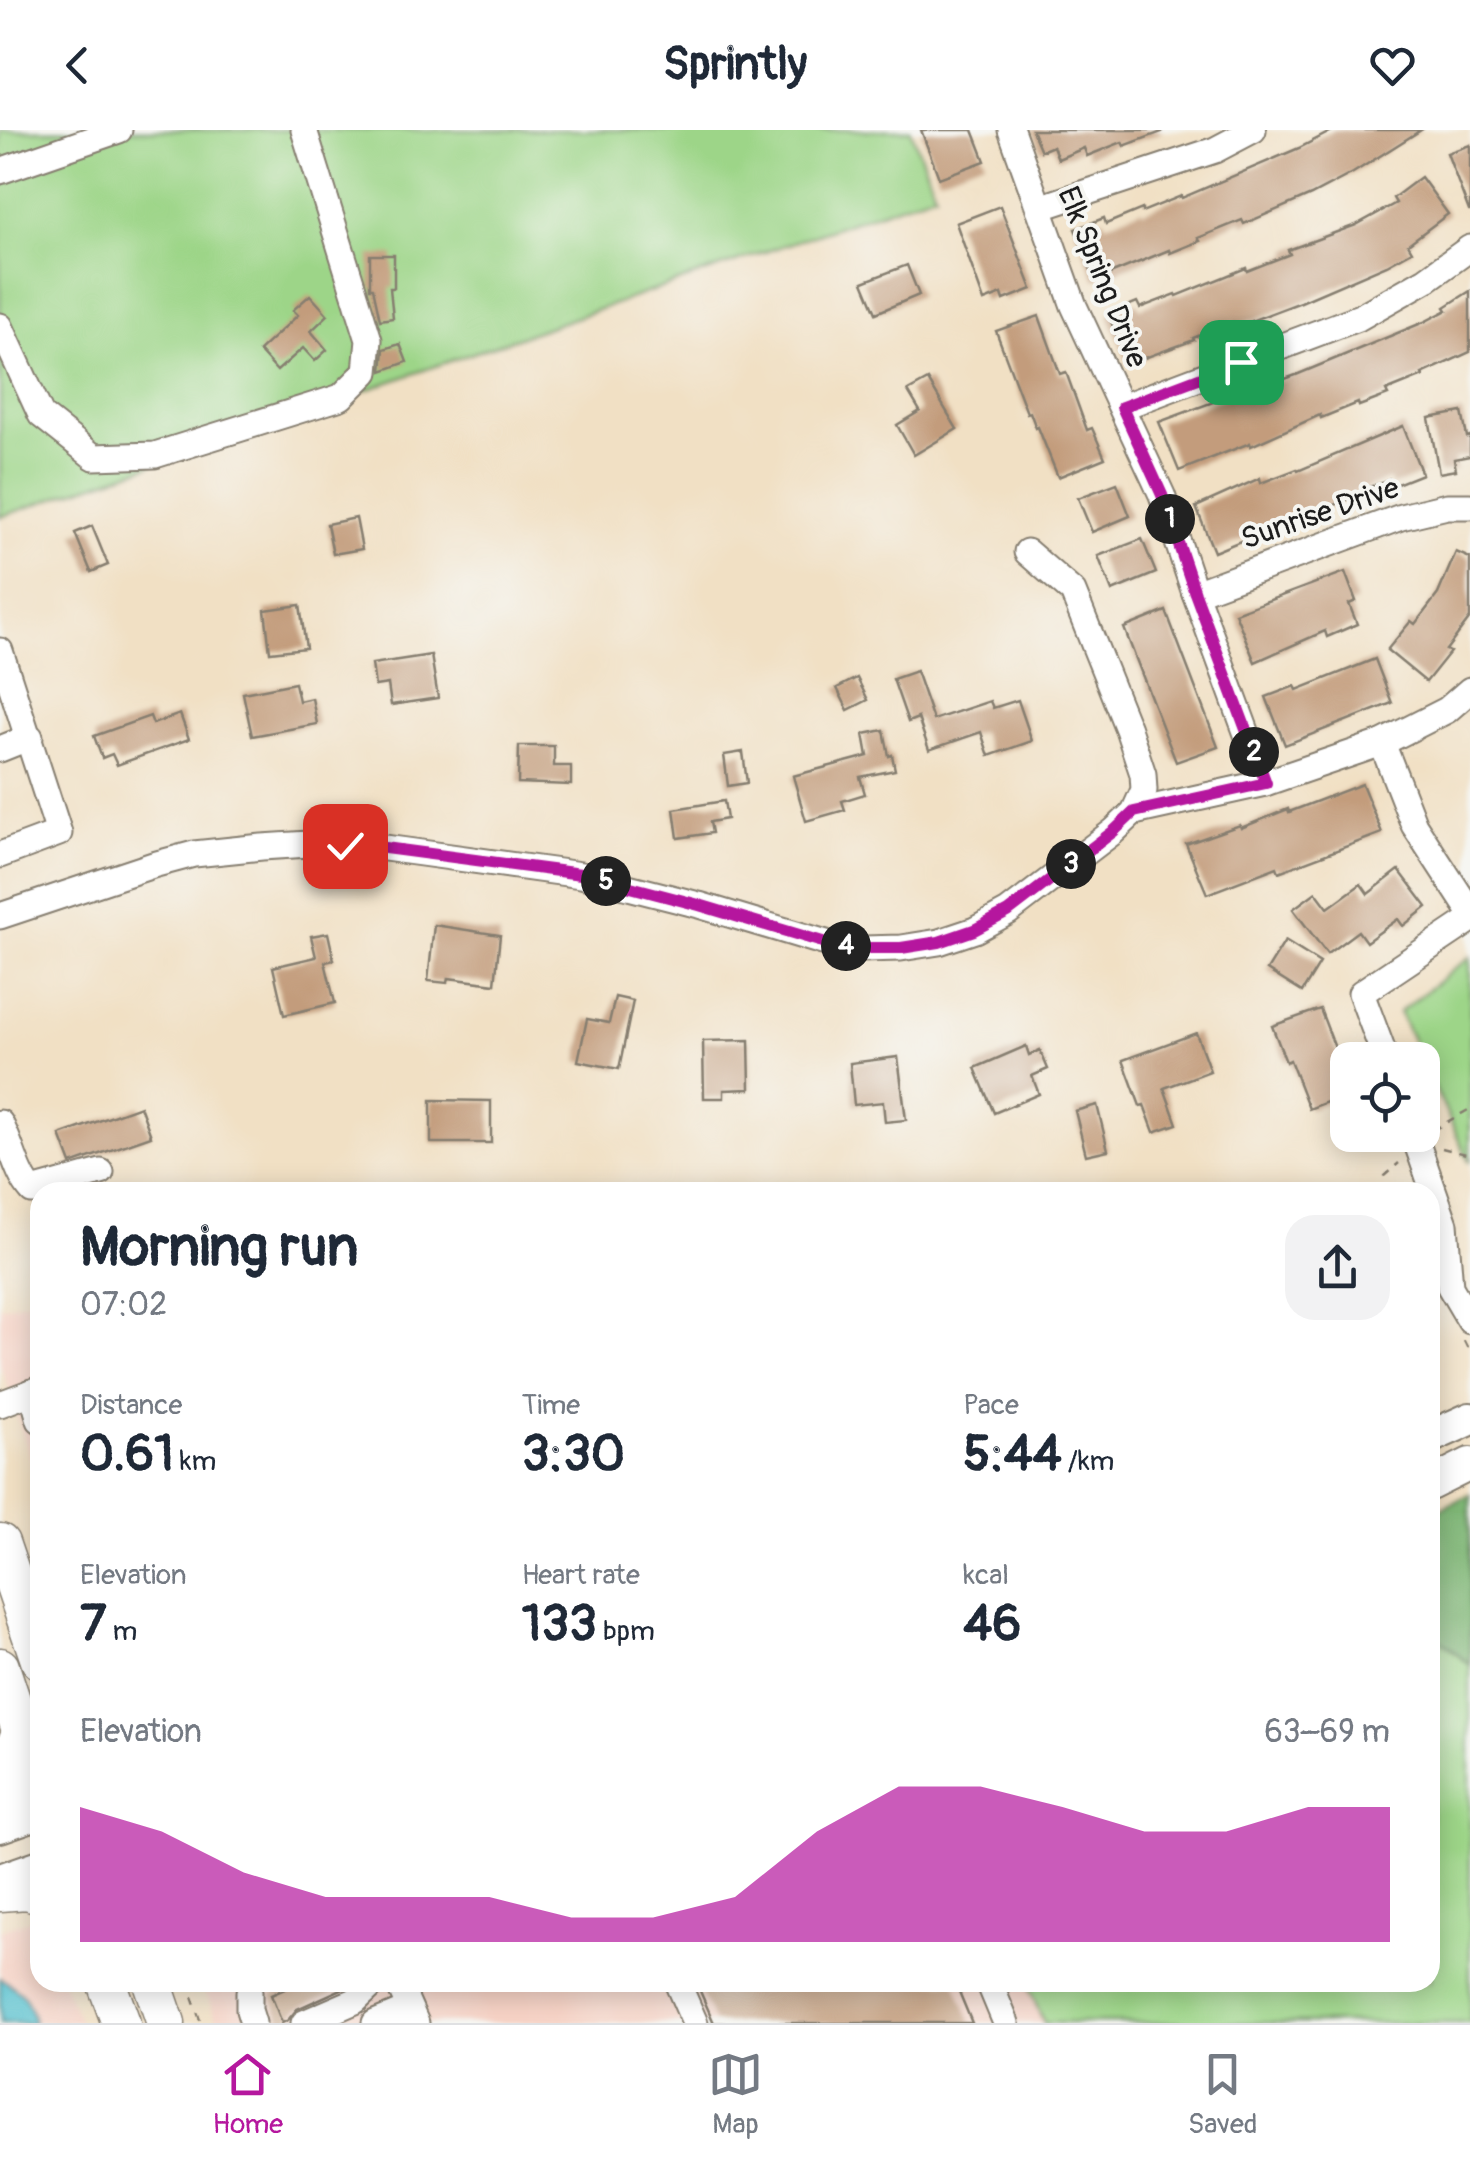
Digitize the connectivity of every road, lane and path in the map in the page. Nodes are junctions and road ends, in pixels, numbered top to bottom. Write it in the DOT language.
graph roads {
  1 [pos="118,130"];
  2 [pos="304,130"];
  3 [pos="1010,130"];
  4 [pos="1253,130"];
  5 [pos="0,171"];
  6 [pos="1039,208"];
  7 [pos="1470,248"];
  8 [pos="0,326"];
  9 [pos="1122,407"];
  10 [pos="1470,506"];
  11 [pos="1027,552"];
  12 [pos="1195,593"];
  13 [pos="0,651"];
  14 [pos="1470,690"];
  15 [pos="30,738"];
  16 [pos="1382,743"];
  17 [pos="0,749"];
  18 [pos="1266,783"];
  19 [pos="1134,812"];
  20 [pos="0,855"];
  21 [pos="1470,911"];
  22 [pos="0,916"];
  23 [pos="1470,920"];
  24 [pos="1379,1042"];
  25 [pos="1470,1110"];
  26 [pos="0,1123"];
  27 [pos="1440,1130"];
  28 [pos="1440,1143"];
  29 [pos="1430,1152"];
  30 [pos="1470,1155"];
  31 [pos="102,1172"];
  32 [pos="65,1182"];
  33 [pos="1436,1182"];
  34 [pos="30,1188"];
  35 [pos="1440,1204"];
  36 [pos="1444,1224"];
  37 [pos="1470,1261"];
  38 [pos="1470,1321"];
  39 [pos="30,1392"];
  40 [pos="0,1404"];
  41 [pos="1470,1419"];
  42 [pos="1440,1433"];
  43 [pos="1470,1464"];
  44 [pos="1440,1479"];
  45 [pos="0,1543"];
  46 [pos="30,1624"];
  47 [pos="0,1668"];
  48 [pos="18,1722"];
  49 [pos="30,1757"];
  50 [pos="0,1816"];
  51 [pos="30,1816"];
  52 [pos="0,1826"];
  53 [pos="30,1870"];
  54 [pos="0,1880"];
  55 [pos="30,1891"];
  56 [pos="0,1892"];
  57 [pos="109,1992"];
  58 [pos="155,1992"];
  59 [pos="190,1992"];
  60 [pos="250,1992"];
  61 [pos="364,1992"];
  62 [pos="402,1992"];
  63 [pos="681,1992"];
  64 [pos="992,1992"];
  65 [pos="412,2016"];
  66 [pos="120,2023"];
  67 [pos="166,2023"];
  68 [pos="201,2023"];
  69 [pos="253,2023"];
  70 [pos="304,2023"];
  71 [pos="375,2023"];
  72 [pos="695,2023"];
  73 [pos="1006,2023"];
  1 -- 5 [label="street"];
  2 -- 8 [label="street"];
  3 -- 6 [label="street, Elk Spring Drive"];
  4 -- 6 [label="street"];
  6 -- 9 [label="street, Elk Spring Drive"];
  7 -- 9 [label="street"];
  9 -- 12 [label="street, Elk Spring Drive"];
  10 -- 12 [label="street, Sunrise Drive"];
  11 -- 19 [label="street"];
  12 -- 18 [label="street, Elk Spring Drive"];
  13 -- 15 [label="street"];
  14 -- 16 [label="street"];
  15 -- 17 [label="street"];
  15 -- 20 [label="street"];
  16 -- 18 [label="street"];
  16 -- 21 [label="street"];
  18 -- 19 [label="street"];
  19 -- 22 [label="street"];
  23 -- 24 [label="street"];
  25 -- 27 [label="path"];
  26 -- 34 [label="street"];
  28 -- 30 [label="path"];
  29 -- 33 [label="street"];
  31 -- 32 [label="street"];
  35 -- 36 [label="street"];
  36 -- 37 [label="street"];
  36 -- 38 [label="street"];
  39 -- 40 [label="street"];
  41 -- 42 [label="main road"];
  43 -- 44 [label="main road"];
  45 -- 46 [label="highway"];
  47 -- 48 [label="highway"];
  48 -- 49 [label="highway"];
  48 -- 50 [label="highway"];
  51 -- 52 [label="main road"];
  53 -- 54 [label="main road"];
  55 -- 56 [label="highway"];
  57 -- 66 [label="highway"];
  58 -- 67 [label="highway"];
  59 -- 68 [label="path"];
  60 -- 69 [label="street"];
  61 -- 70 [label="street"];
  62 -- 65 [label="street"];
  63 -- 72 [label="street"];
  64 -- 73 [label="street"];
  65 -- 71 [label="street"];
}
